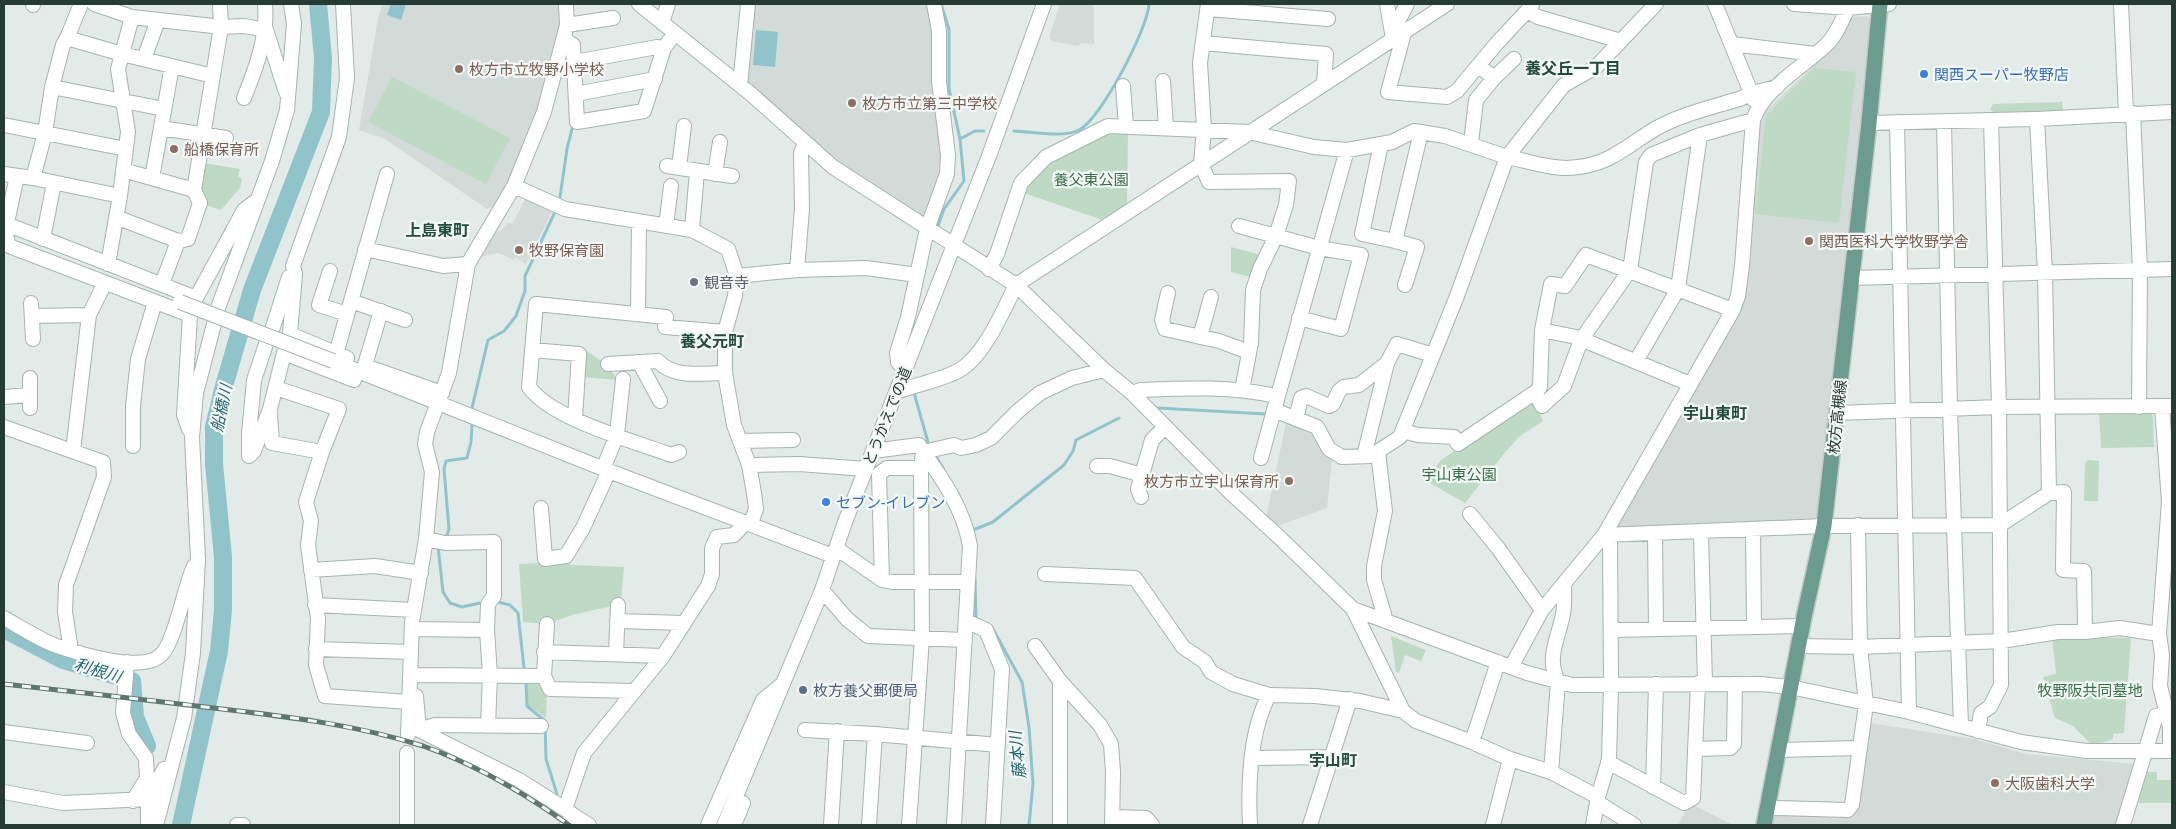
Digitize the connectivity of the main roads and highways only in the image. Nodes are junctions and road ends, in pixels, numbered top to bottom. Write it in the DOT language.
graph roads {
  1 [pos="1880,4"];
  2 [pos="1764,825"];
  1 -- 2 [label="main road, 枚方高槻線"];
}
